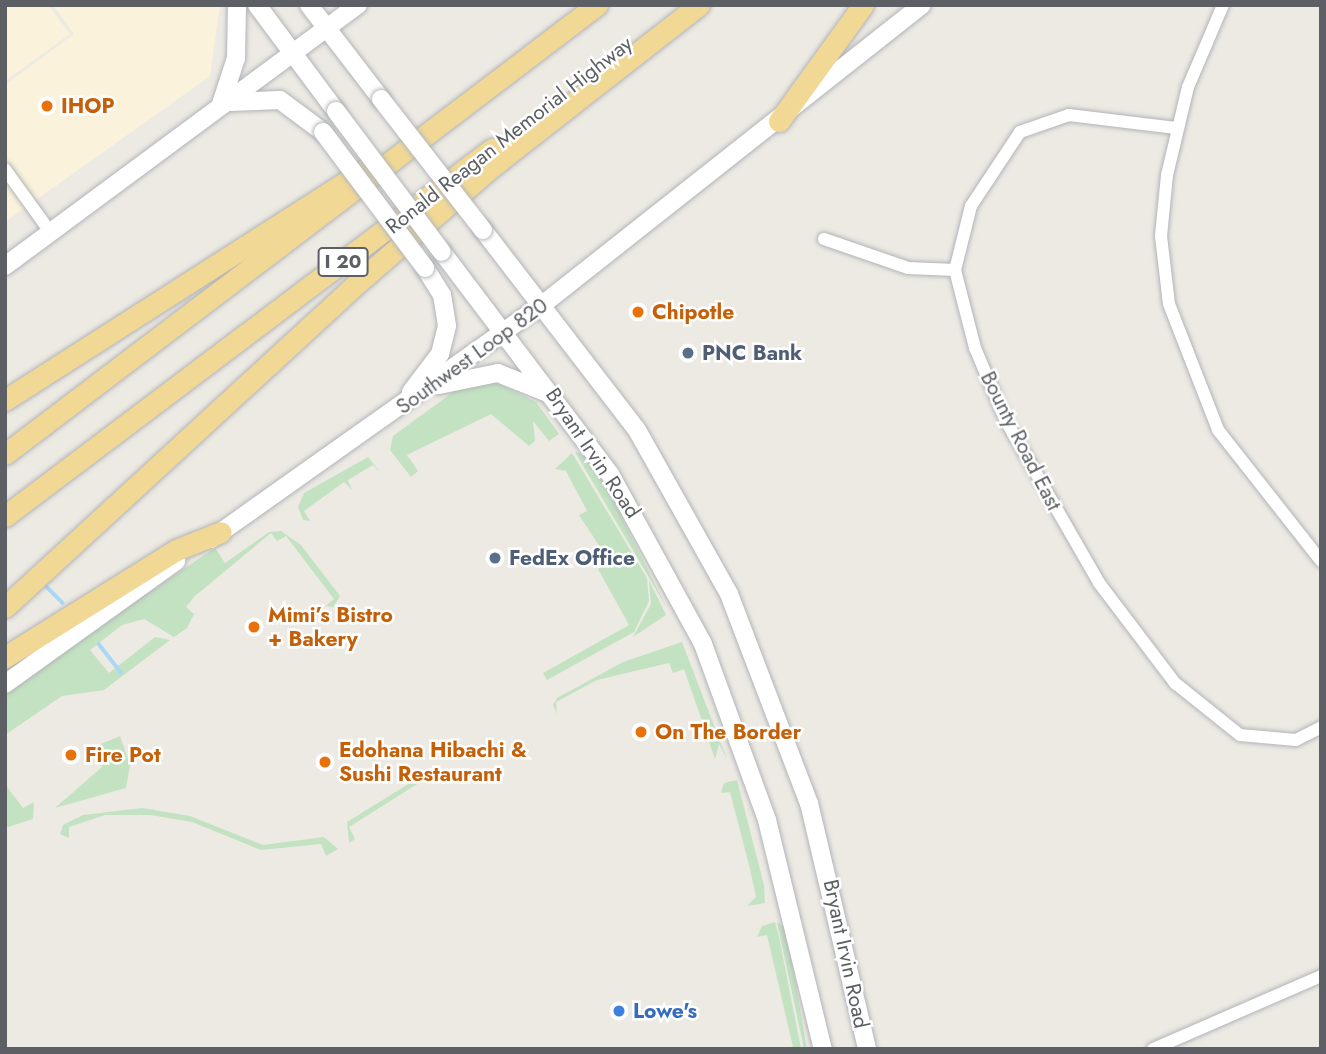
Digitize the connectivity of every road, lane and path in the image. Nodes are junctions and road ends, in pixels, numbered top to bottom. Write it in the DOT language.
graph roads {
  1 [pos="237,5"];
  2 [pos="257,5"];
  3 [pos="309,5"];
  4 [pos="358,5"];
  5 [pos="597,5"];
  6 [pos="677,5"];
  7 [pos="699,5"];
  8 [pos="863,5"];
  9 [pos="922,5"];
  10 [pos="1223,5"];
  11 [pos="327,29"];
  12 [pos="294,53"];
  13 [pos="221,105"];
  14 [pos="779,121"];
  15 [pos="1176,128"];
  16 [pos="421,141"];
  17 [pos="5,169"];
  18 [pos="51,233"];
  19 [pos="824,239"];
  20 [pos="5,266"];
  21 [pos="955,270"];
  22 [pos="542,305"];
  23 [pos="506,330"];
  24 [pos="429,388"];
  25 [pos="5,400"];
  26 [pos="561,403"];
  27 [pos="390,416"];
  28 [pos="5,454"];
  29 [pos="5,516"];
  30 [pos="221,532"];
  31 [pos="1321,561"];
  32 [pos="5,607"];
  33 [pos="5,657"];
  34 [pos="5,684"];
  35 [pos="1321,727"];
  36 [pos="1321,976"];
  37 [pos="823,1049"];
  38 [pos="867,1049"];
  39 [pos="1153,1049"];
  1 -- 13 [label="main road"];
  2 -- 12 [label="main road, Bryant Irvin Road"];
  3 -- 11 [label="main road, Bryant Irvin Road"];
  4 -- 11 [label="main road"];
  5 -- 16 [label="highway, I 20"];
  6 -- 29 [label="highway, Ronald Reagan Memorial Highway / I 20"];
  7 -- 32 [label="highway"];
  8 -- 14 [label="highway"];
  9 -- 14 [label="main road, Southwest Loop 820"];
  10 -- 15 [label="street"];
  11 -- 12 [label="main road"];
  11 -- 22 [label="main road, Bryant Irvin Road, bridge"];
  12 -- 13 [label="main road"];
  12 -- 23 [label="main road, Bryant Irvin Road, bridge"];
  13 -- 18 [label="main road"];
  13 -- 27 [label="main road, bridge"];
  14 -- 22 [label="main road, Southwest Loop 820"];
  15 -- 21 [label="street, Bounty Road East"];
  15 -- 31 [label="street"];
  16 -- 25 [label="highway"];
  16 -- 28 [label="highway, I 20"];
  17 -- 18 [label="street"];
  18 -- 20 [label="main road"];
  19 -- 21 [label="street"];
  21 -- 35 [label="street, Bounty Road East"];
  22 -- 23 [label="main road, Southwest Loop 820"];
  22 -- 38 [label="main road, Bryant Irvin Road"];
  23 -- 24 [label="main road, Southwest Loop 820"];
  23 -- 26 [label="main road, Bryant Irvin Road"];
  24 -- 26 [label="main road"];
  24 -- 27 [label="main road, Southwest Loop 820"];
  26 -- 37 [label="main road, Bryant Irvin Road"];
  27 -- 30 [label="main road, Southwest Loop 820"];
  30 -- 33 [label="highway"];
  30 -- 34 [label="main road, Southwest Loop 820"];
  36 -- 39 [label="street"];
}
